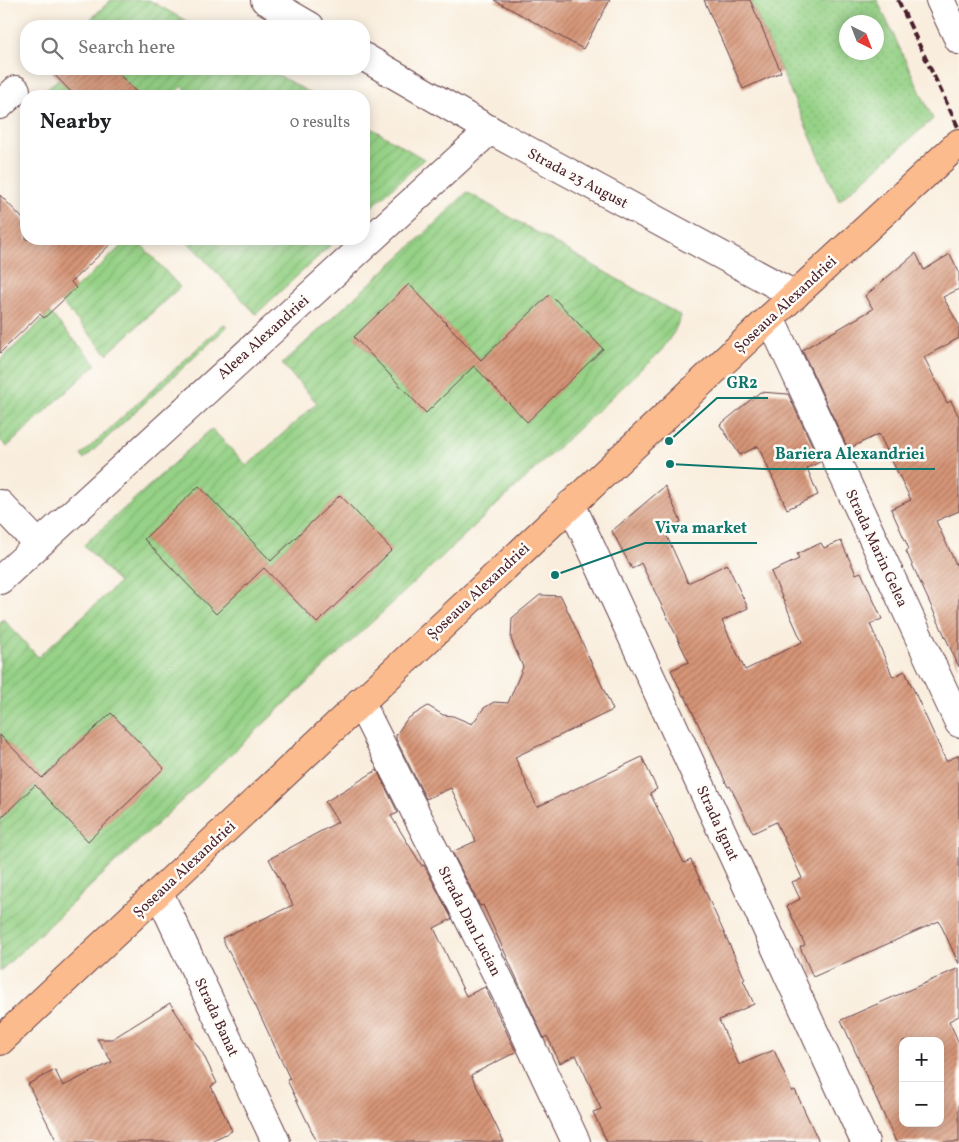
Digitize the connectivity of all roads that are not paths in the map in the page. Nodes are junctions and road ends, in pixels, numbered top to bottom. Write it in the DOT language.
graph roads {
  1 [pos="265,0"];
  2 [pos="940,0"];
  3 [pos="300,20"];
  4 [pos="959,40"];
  5 [pos="370,60"];
  6 [pos="490,130"];
  7 [pos="959,143"];
  8 [pos="370,240"];
  9 [pos="364,245"];
  10 [pos="795,294"];
  11 [pos="770,318"];
  12 [pos="0,504"];
  13 [pos="571,504"];
  14 [pos="38,544"];
  15 [pos="0,580"];
  16 [pos="360,702"];
  17 [pos="959,723"];
  18 [pos="159,893"];
  19 [pos="0,1042"];
  20 [pos="276,1142"];
  21 [pos="576,1142"];
  22 [pos="865,1142"];
  1 -- 3 [label="street"];
  2 -- 4 [label="street"];
  5 -- 6 [label="street, Strada 23 August"];
  6 -- 8 [label="street, Aleea Alexandriei"];
  6 -- 10 [label="street, Strada 23 August"];
  7 -- 10 [label="main road, Șoseaua Alexandriei"];
  9 -- 14 [label="street, Aleea Alexandriei"];
  10 -- 11 [label="main road, Șoseaua Alexandriei"];
  11 -- 13 [label="main road, Șoseaua Alexandriei"];
  11 -- 17 [label="street, Strada Marin Gelea"];
  12 -- 14 [label="street"];
  13 -- 16 [label="main road, Șoseaua Alexandriei"];
  13 -- 22 [label="street, Strada Ignat"];
  14 -- 15 [label="street, Aleea Alexandriei"];
  16 -- 18 [label="main road, Șoseaua Alexandriei"];
  16 -- 21 [label="street, Strada Dan Lucian"];
  18 -- 19 [label="main road, Șoseaua Alexandriei"];
  18 -- 20 [label="street, Strada Banat"];
}
